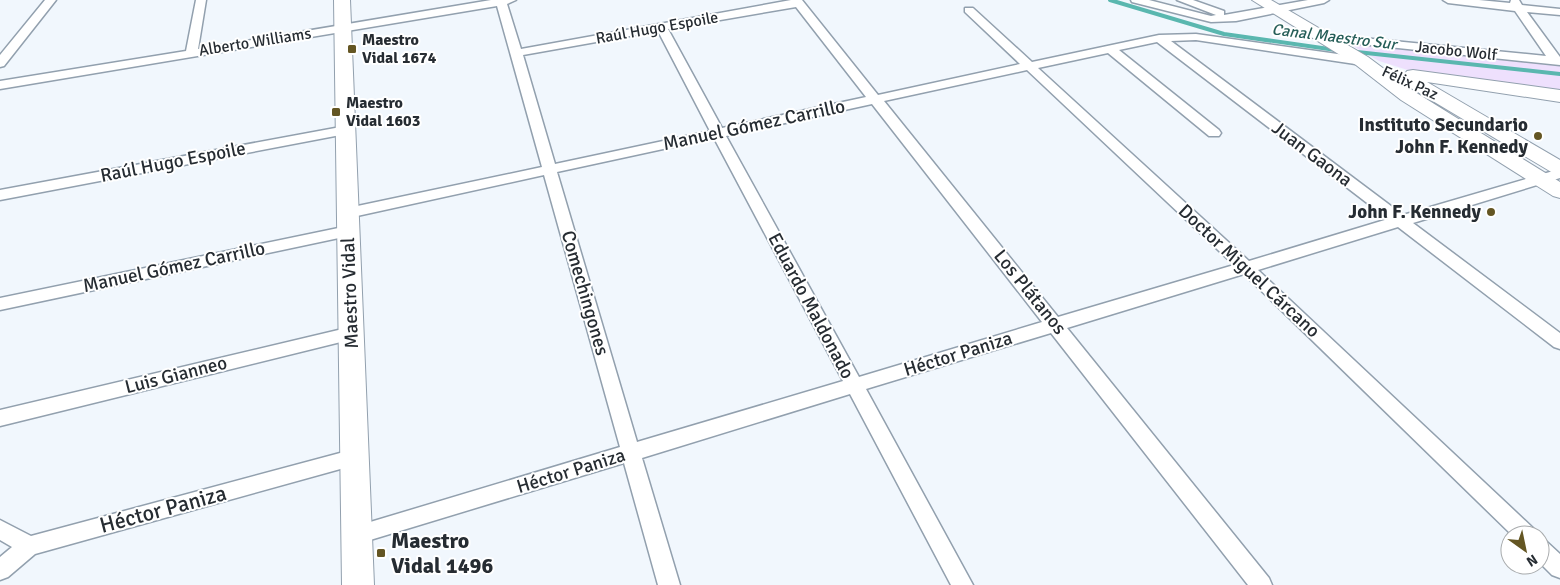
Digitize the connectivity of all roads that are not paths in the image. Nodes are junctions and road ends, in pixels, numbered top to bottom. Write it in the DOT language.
graph roads {
  1 [pos="51,0"];
  2 [pos="201,0"];
  3 [pos="342,0"];
  4 [pos="1182,0"];
  5 [pos="1260,0"];
  6 [pos="1324,0"];
  7 [pos="1448,0"];
  8 [pos="506,1"];
  9 [pos="797,1"];
  10 [pos="1141,1"];
  11 [pos="1464,1"];
  12 [pos="1517,4"];
  13 [pos="969,10"];
  14 [pos="1276,10"];
  15 [pos="1560,12"];
  16 [pos="1236,18"];
  17 [pos="661,27"];
  18 [pos="344,28"];
  19 [pos="1322,37"];
  20 [pos="1160,38"];
  21 [pos="1109,48"];
  22 [pos="191,53"];
  23 [pos="516,53"];
  24 [pos="1557,60"];
  25 [pos="1362,61"];
  26 [pos="0,63"];
  27 [pos="1030,65"];
  28 [pos="1401,77"];
  29 [pos="0,85"];
  30 [pos="1424,88"];
  31 [pos="1560,96"];
  32 [pos="875,98"];
  33 [pos="1560,102"];
  34 [pos="346,130"];
  35 [pos="718,133"];
  36 [pos="1214,133"];
  37 [pos="550,169"];
  38 [pos="1560,171"];
  39 [pos="1541,179"];
  40 [pos="1560,191"];
  41 [pos="0,195"];
  42 [pos="1400,221"];
  43 [pos="348,222"];
  44 [pos="1246,268"];
  45 [pos="0,304"];
  46 [pos="1056,325"];
  47 [pos="351,333"];
  48 [pos="1560,342"];
  49 [pos="854,386"];
  50 [pos="0,418"];
  51 [pos="631,453"];
  52 [pos="355,457"];
  53 [pos="1516,525"];
  54 [pos="0,529"];
  55 [pos="357,535"];
  56 [pos="29,546"];
  57 [pos="1550,558"];
  58 [pos="1560,568"];
  59 [pos="0,570"];
  60 [pos="358,585"];
  61 [pos="669,585"];
  62 [pos="962,585"];
  63 [pos="1261,585"];
  1 -- 26 [label="street"];
  2 -- 22 [label="street"];
  3 -- 18 [label="main road, Maestro Vidal"];
  4 -- 16 [label="street"];
  5 -- 14 [label="main road, Félix Paz"];
  6 -- 14 [label="street"];
  7 -- 11 [label="street"];
  8 -- 18 [label="street, Alberto Williams"];
  8 -- 23 [label="street, Comechingones"];
  9 -- 17 [label="street, Raúl Hugo Espoile"];
  9 -- 32 [label="street, Los Plátanos"];
  10 -- 16 [label="street"];
  11 -- 12 [label="street"];
  12 -- 15 [label="street"];
  12 -- 24 [label="street"];
  13 -- 27 [label="street, Doctor Miguel Cárcano"];
  14 -- 16 [label="street"];
  14 -- 19 [label="main road, Félix Paz"];
  17 -- 23 [label="street, Raúl Hugo Espoile"];
  17 -- 35 [label="street, Eduardo Maldonado"];
  18 -- 22 [label="street, Alberto Williams"];
  18 -- 34 [label="main road, Maestro Vidal"];
  19 -- 24 [label="street, Jacobo Wolf"];
  19 -- 25 [label="main road, Félix Paz"];
  20 -- 21 [label="street, Manuel Gómez Carrillo"];
  20 -- 25 [label="street, Manuel Gómez Carrillo"];
  20 -- 42 [label="street, Juan Gaona"];
  21 -- 27 [label="street, Manuel Gómez Carrillo"];
  21 -- 36 [label="street"];
  22 -- 29 [label="street, Alberto Williams"];
  23 -- 37 [label="street, Comechingones"];
  25 -- 28 [label="main road, Félix Paz"];
  25 -- 39 [label="main road, Félix Paz"];
  27 -- 32 [label="street, Manuel Gómez Carrillo"];
  27 -- 44 [label="street, Doctor Miguel Cárcano"];
  28 -- 30 [label="main road, Félix Paz"];
  28 -- 31 [label="main road"];
  30 -- 33 [label="main road"];
  30 -- 38 [label="main road, Félix Paz"];
  32 -- 35 [label="street, Manuel Gómez Carrillo"];
  32 -- 46 [label="street, Los Plátanos"];
  34 -- 41 [label="street, Raúl Hugo Espoile"];
  34 -- 43 [label="main road, Maestro Vidal"];
  35 -- 37 [label="street, Manuel Gómez Carrillo"];
  35 -- 49 [label="street, Eduardo Maldonado"];
  37 -- 43 [label="street, Manuel Gómez Carrillo"];
  37 -- 51 [label="street, Comechingones"];
  38 -- 39 [label="street, Héctor Paniza"];
  39 -- 40 [label="main road, Félix Paz"];
  39 -- 42 [label="street, Héctor Paniza"];
  42 -- 44 [label="street, Héctor Paniza"];
  42 -- 48 [label="street, Juan Gaona"];
  43 -- 45 [label="street, Manuel Gómez Carrillo"];
  43 -- 47 [label="main road, Maestro Vidal"];
  44 -- 46 [label="street, Héctor Paniza"];
  44 -- 53 [label="street, Doctor Miguel Cárcano"];
  46 -- 49 [label="street, Héctor Paniza"];
  46 -- 63 [label="street, Los Plátanos"];
  47 -- 50 [label="street, Luis Gianneo"];
  47 -- 52 [label="main road, Maestro Vidal"];
  49 -- 51 [label="street, Héctor Paniza"];
  49 -- 62 [label="street, Eduardo Maldonado"];
  51 -- 55 [label="street, Héctor Paniza"];
  51 -- 61 [label="street, Comechingones"];
  52 -- 55 [label="main road, Maestro Vidal"];
  52 -- 56 [label="street, Héctor Paniza"];
  54 -- 56 [label="street"];
  55 -- 60 [label="main road, Maestro Vidal"];
  56 -- 59 [label="street, Héctor Paniza"];
  57 -- 58 [label="street"];
}
